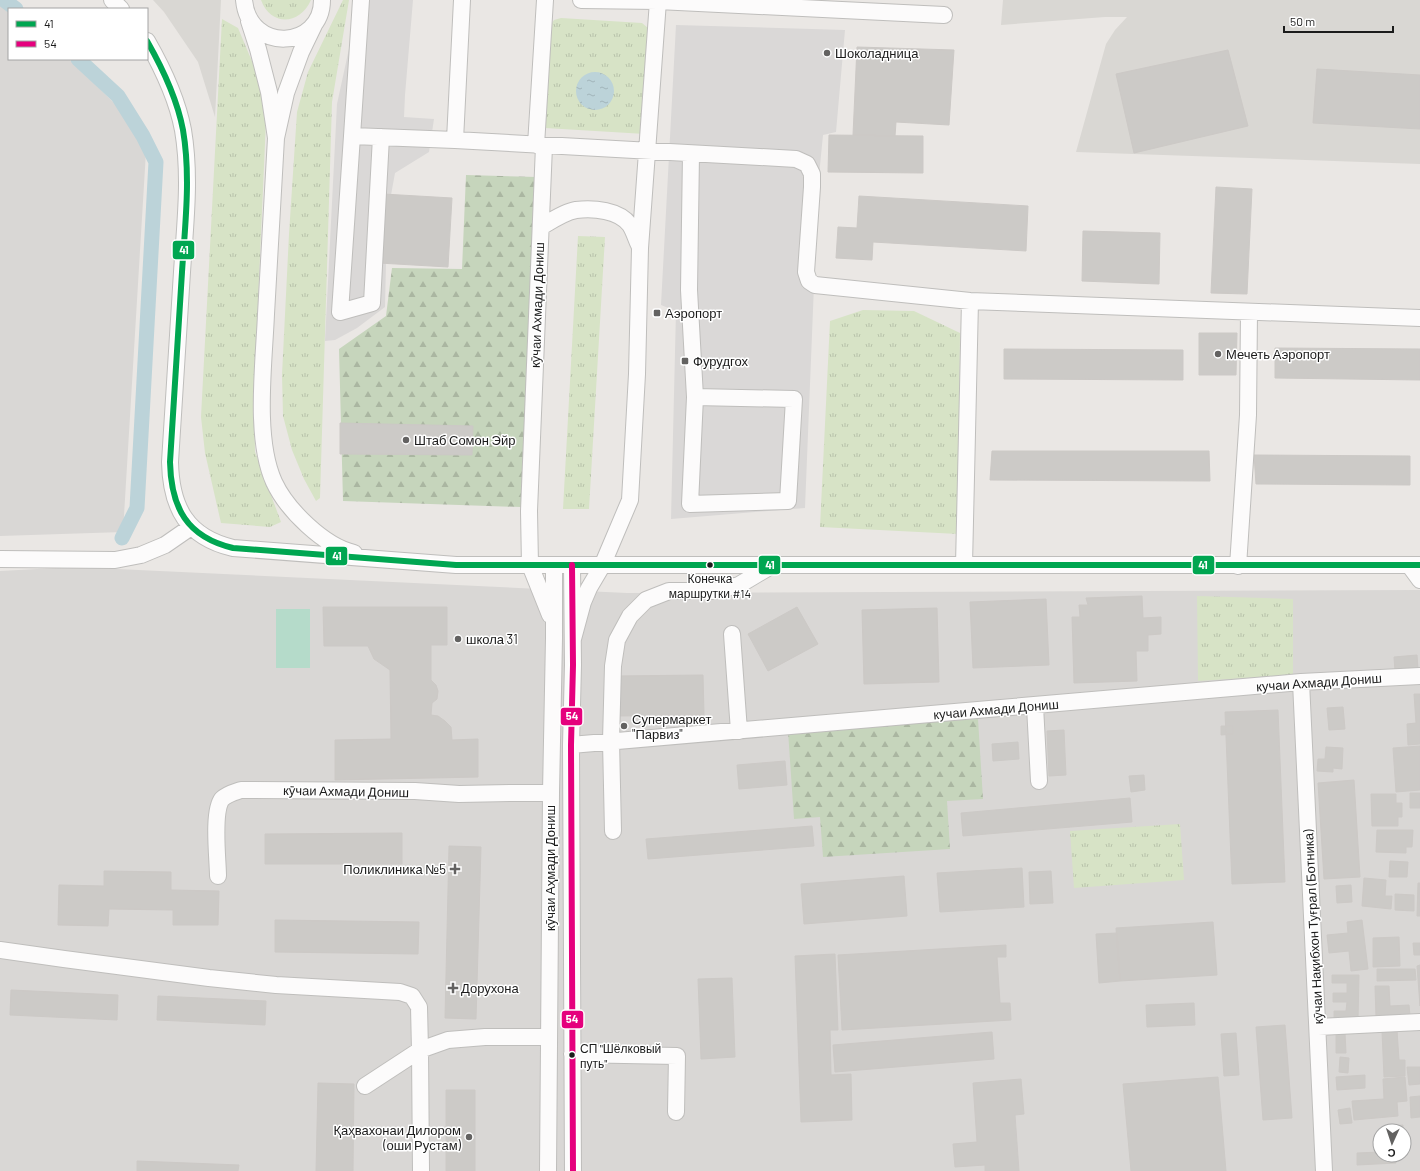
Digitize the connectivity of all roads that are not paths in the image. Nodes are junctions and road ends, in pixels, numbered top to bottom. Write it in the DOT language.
graph roads {
  1 [pos="112,0"];
  2 [pos="244,0"];
  3 [pos="322,0"];
  4 [pos="361,0"];
  5 [pos="462,0"];
  6 [pos="545,0"];
  7 [pos="581,0"];
  8 [pos="658,1"];
  9 [pos="120,8"];
  10 [pos="944,15"];
  11 [pos="249,21"];
  12 [pos="314,25"];
  13 [pos="148,43"];
  14 [pos="352,136"];
  15 [pos="381,137"];
  16 [pos="276,138"];
  17 [pos="455,140"];
  18 [pos="540,146"];
  19 [pos="647,152"];
  20 [pos="691,154"];
  21 [pos="541,227"];
  22 [pos="640,248"];
  23 [pos="970,301"];
  24 [pos="1249,312"];
  25 [pos="1420,318"];
  26 [pos="696,397"];
  27 [pos="191,527"];
  28 [pos="0,559"];
  29 [pos="377,559"];
  30 [pos="530,565"];
  31 [pos="572,565"];
  32 [pos="1415,565"];
  33 [pos="554,566"];
  34 [pos="602,566"];
  35 [pos="772,566"];
  36 [pos="964,566"];
  37 [pos="1238,566"];
  38 [pos="1420,580"];
  39 [pos="732,634"];
  40 [pos="554,638"];
  41 [pos="573,639"];
  42 [pos="1420,676"];
  43 [pos="1302,682"];
  44 [pos="1035,706"];
  45 [pos="739,731"];
  46 [pos="611,741"];
  47 [pos="571,745"];
  48 [pos="1039,781"];
  49 [pos="551,794"];
  50 [pos="613,831"];
  51 [pos="218,876"];
  52 [pos="0,950"];
  53 [pos="1420,1022"];
  54 [pos="1318,1027"];
  55 [pos="550,1037"];
  56 [pos="420,1050"];
  57 [pos="572,1054"];
  58 [pos="364,1086"];
  59 [pos="676,1112"];
  60 [pos="420,1171"];
  61 [pos="548,1171"];
  62 [pos="573,1171"];
  63 [pos="1324,1171"];
  1 -- 9 [label="street"];
  2 -- 11 [label="street"];
  3 -- 12 [label="street"];
  4 -- 14 [label="street"];
  5 -- 17 [label="street"];
  6 -- 18 [label="street"];
  7 -- 8 [label="street"];
  8 -- 10 [label="street"];
  8 -- 19 [label="street"];
  11 -- 12 [label="street"];
  11 -- 16 [label="street"];
  12 -- 16 [label="street"];
  13 -- 27 [label="street"];
  14 -- 15 [label="street"];
  14 -- 15 [label="street"];
  15 -- 17 [label="street"];
  16 -- 29 [label="street"];
  17 -- 18 [label="street"];
  18 -- 19 [label="street"];
  18 -- 21 [label="street"];
  19 -- 20 [label="street"];
  19 -- 22 [label="street"];
  20 -- 23 [label="street"];
  20 -- 26 [label="street"];
  21 -- 22 [label="street, кӯчаи Ахмади Дониш"];
  21 -- 30 [label="street, кӯчаи Ахмади Дониш"];
  22 -- 34 [label="street, кӯчаи Ахмади Дониш"];
  23 -- 24 [label="street"];
  23 -- 36 [label="street"];
  24 -- 25 [label="street"];
  24 -- 37 [label="street"];
  26 -- 26 [label="street"];
  27 -- 28 [label="street"];
  27 -- 29 [label="street"];
  29 -- 30 [label="street"];
  30 -- 33 [label="street"];
  30 -- 40 [label="street, кӯчаи Ахмади Дониш"];
  31 -- 33 [label="street"];
  31 -- 34 [label="street"];
  31 -- 41 [label="street"];
  32 -- 37 [label="street"];
  32 -- 38 [label="street"];
  33 -- 40 [label="street, кӯчаи Аҳмади Дониш"];
  34 -- 35 [label="street"];
  34 -- 41 [label="street, кӯчаи Ахмади Дониш"];
  35 -- 36 [label="street"];
  35 -- 46 [label="street"];
  36 -- 37 [label="street"];
  39 -- 45 [label="street"];
  40 -- 49 [label="street, кӯчаи Аҳмади Дониш"];
  41 -- 47 [label="street"];
  42 -- 43 [label="street, кучаи Ахмади Дониш"];
  43 -- 44 [label="street, кучаи Ахмади Дониш"];
  43 -- 54 [label="street, кӯчаи Нақибхон Туғрал (Ботника)"];
  44 -- 45 [label="street, кучаи Ахмади Дониш"];
  44 -- 48 [label="street"];
  45 -- 46 [label="street, кучаи Ахмади Дониш"];
  46 -- 47 [label="street, кучаи Ахмади Дониш"];
  46 -- 50 [label="street"];
  47 -- 57 [label="street"];
  49 -- 51 [label="street, кӯчаи Ахмади Дониш"];
  49 -- 55 [label="street, кӯчаи Аҳмади Дониш"];
  52 -- 56 [label="street"];
  53 -- 54 [label="street"];
  54 -- 63 [label="street, кӯчаи Нақибхон Туғрал (Ботника)"];
  55 -- 56 [label="street"];
  55 -- 61 [label="street, кӯчаи Аҳмади Дониш"];
  56 -- 58 [label="street"];
  56 -- 60 [label="street"];
  57 -- 59 [label="street"];
  57 -- 62 [label="street"];
}
